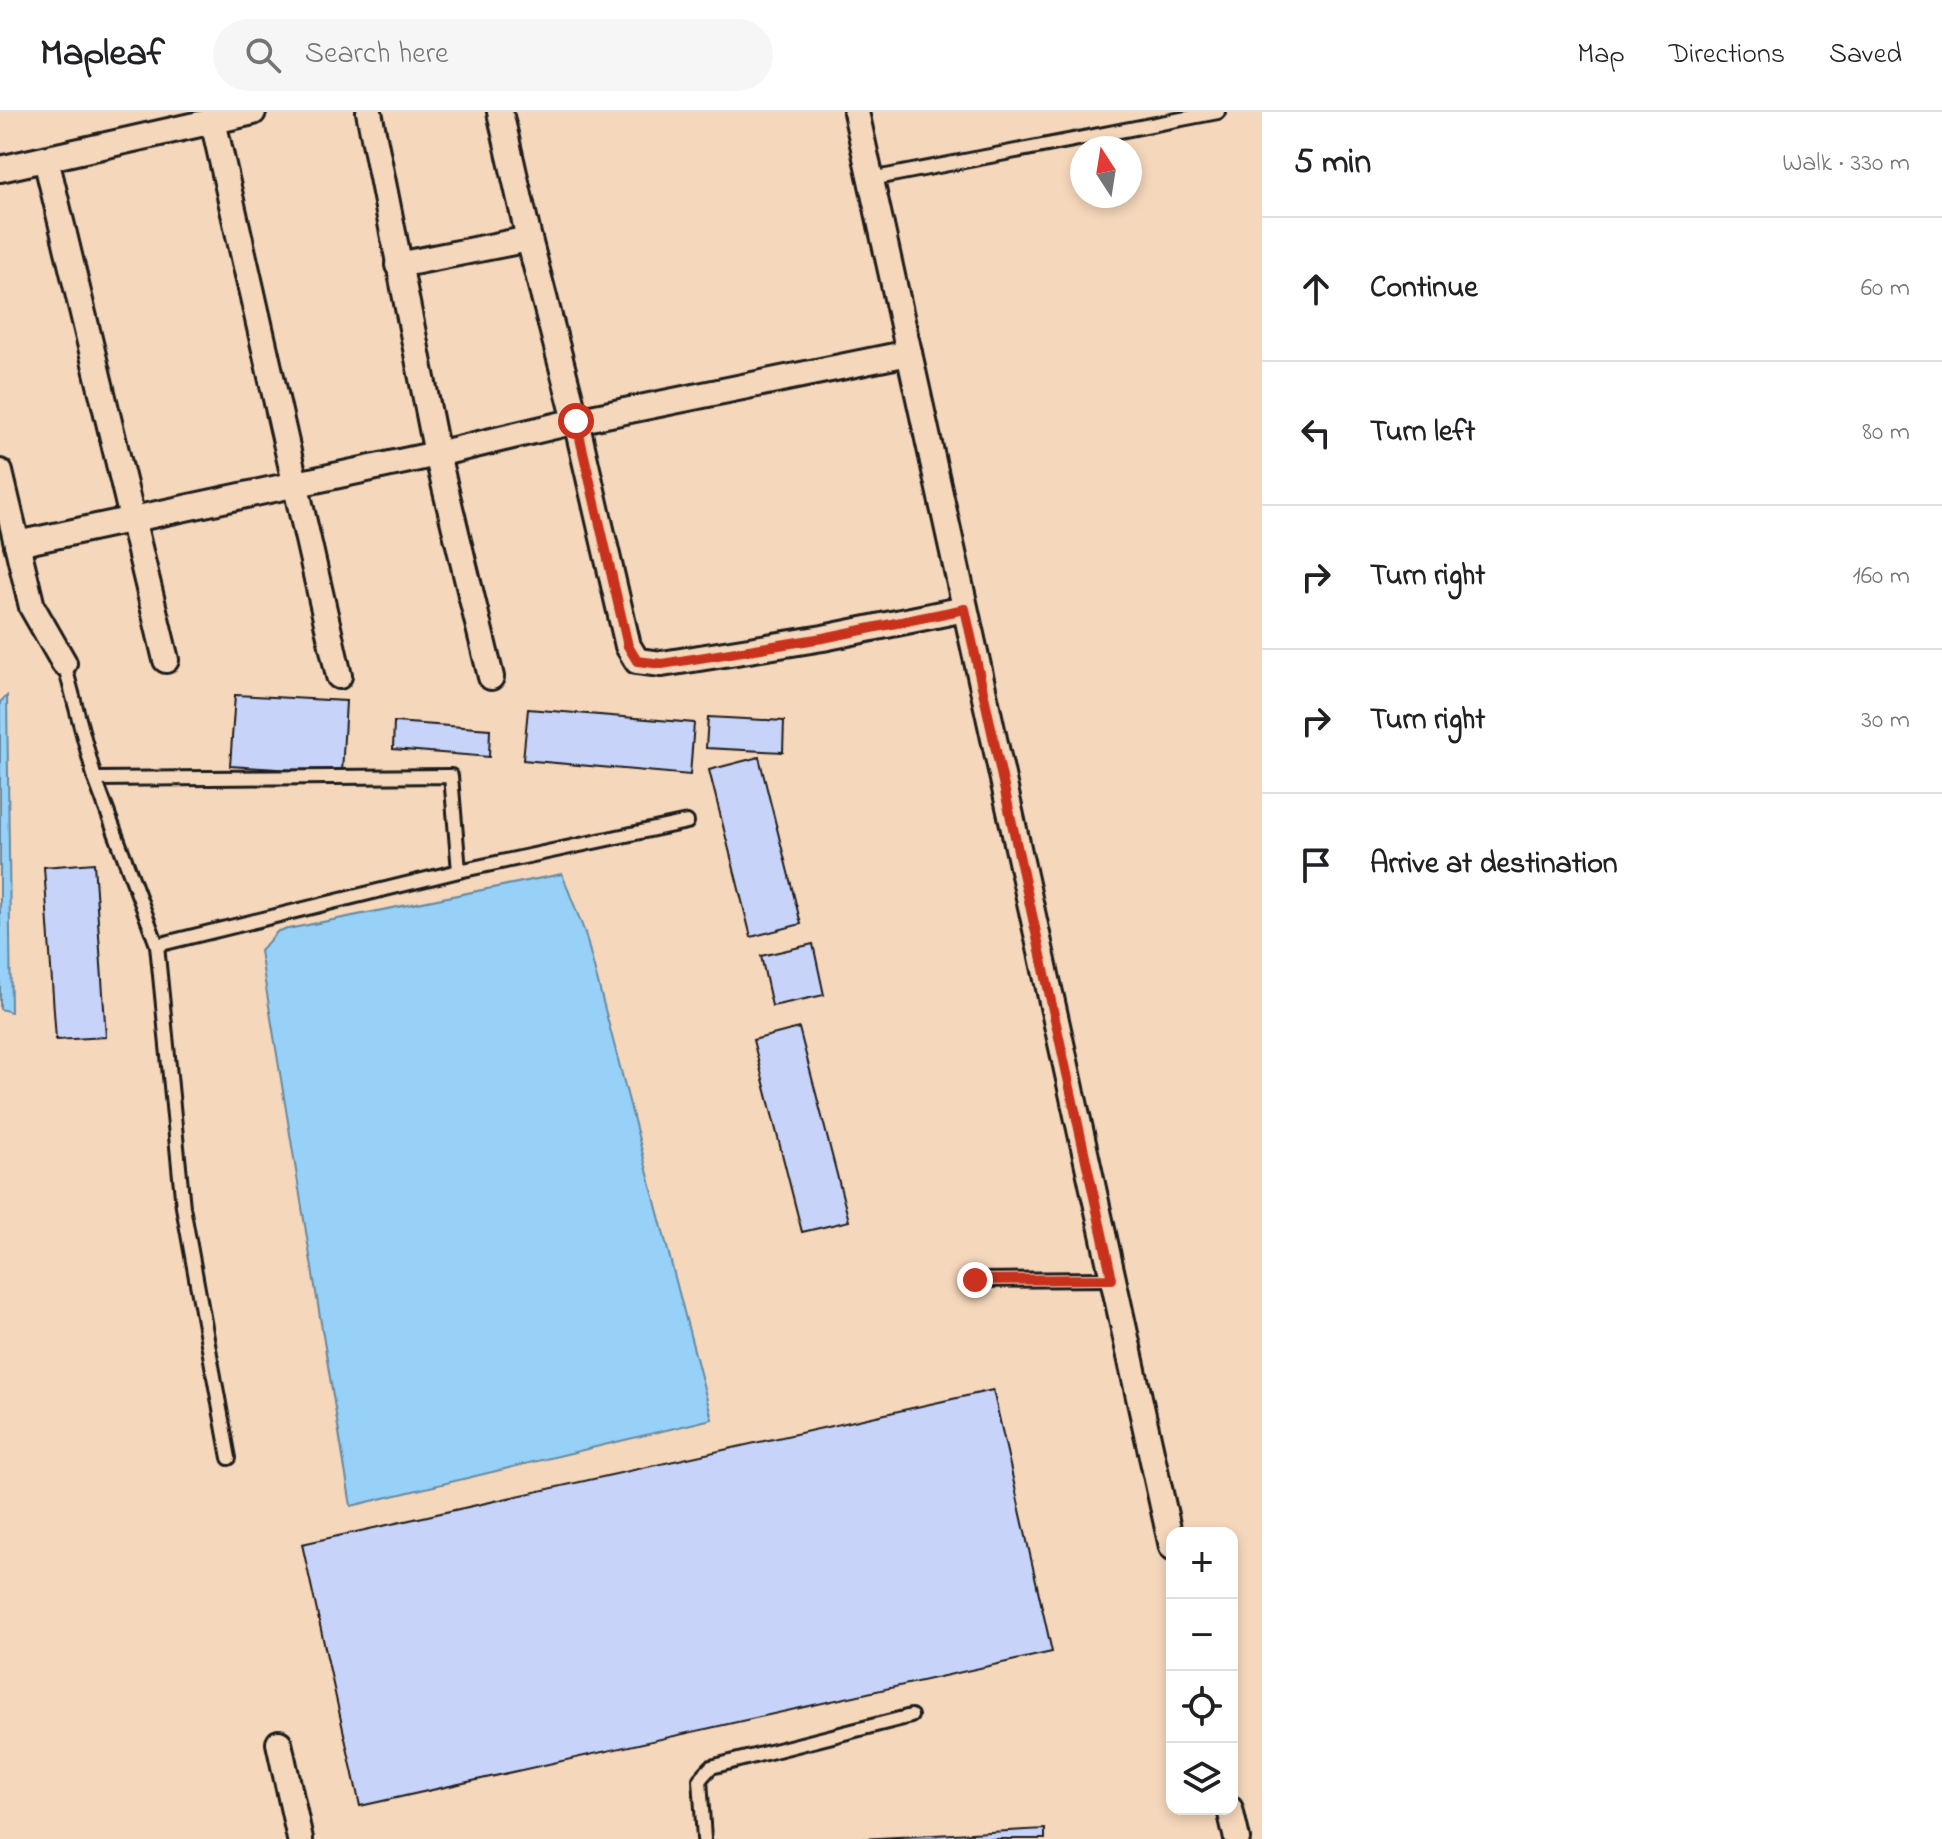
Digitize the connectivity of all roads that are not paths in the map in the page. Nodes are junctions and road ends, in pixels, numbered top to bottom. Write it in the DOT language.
graph roads {
  1 [pos="253,112"];
  2 [pos="369,112"];
  3 [pos="500,112"];
  4 [pos="856,112"];
  5 [pos="1218,112"];
  6 [pos="213,121"];
  7 [pos="46,159"];
  8 [pos="0,169"];
  9 [pos="871,179"];
  10 [pos="529,239"];
  11 [pos="398,265"];
  12 [pos="909,353"];
  13 [pos="576,421"];
  14 [pos="437,454"];
  15 [pos="0,472"];
  16 [pos="293,485"];
  17 [pos="133,521"];
  18 [pos="17,544"];
  19 [pos="965,609"];
  20 [pos="166,660"];
  21 [pos="64,663"];
  22 [pos="339,676"];
  23 [pos="491,677"];
  24 [pos="95,779"];
  25 [pos="687,822"];
  26 [pos="459,871"];
  27 [pos="157,945"];
  28 [pos="1112,1279"];
  29 [pos="975,1280"];
  30 [pos="229,1458"];
  31 [pos="1168,1527"];
  32 [pos="911,1716"];
  33 [pos="279,1743"];
  34 [pos="1231,1815"];
  35 [pos="300,1839"];
  36 [pos="704,1839"];
  37 [pos="1237,1839"];
  1 -- 6 [label="street"];
  2 -- 11 [label="street"];
  3 -- 10 [label="street"];
  4 -- 9 [label="street"];
  5 -- 9 [label="lane"];
  6 -- 7 [label="street"];
  6 -- 16 [label="street"];
  7 -- 8 [label="street"];
  7 -- 17 [label="street"];
  9 -- 12 [label="street"];
  10 -- 11 [label="street"];
  10 -- 13 [label="street"];
  11 -- 14 [label="street"];
  12 -- 13 [label="street"];
  12 -- 19 [label="street"];
  13 -- 14 [label="street"];
  13 -- 19 [label="street"];
  14 -- 16 [label="street"];
  14 -- 23 [label="street"];
  15 -- 18 [label="street"];
  16 -- 17 [label="street"];
  16 -- 22 [label="street"];
  17 -- 18 [label="street"];
  17 -- 20 [label="street"];
  18 -- 21 [label="street"];
  19 -- 28 [label="street"];
  21 -- 24 [label="lane"];
  24 -- 26 [label="lane"];
  24 -- 27 [label="lane"];
  25 -- 26 [label="lane"];
  26 -- 27 [label="lane"];
  27 -- 30 [label="lane"];
  28 -- 29 [label="lane"];
  28 -- 31 [label="street"];
  32 -- 36 [label="lane"];
  33 -- 35 [label="street"];
  34 -- 37 [label="street"];
}
